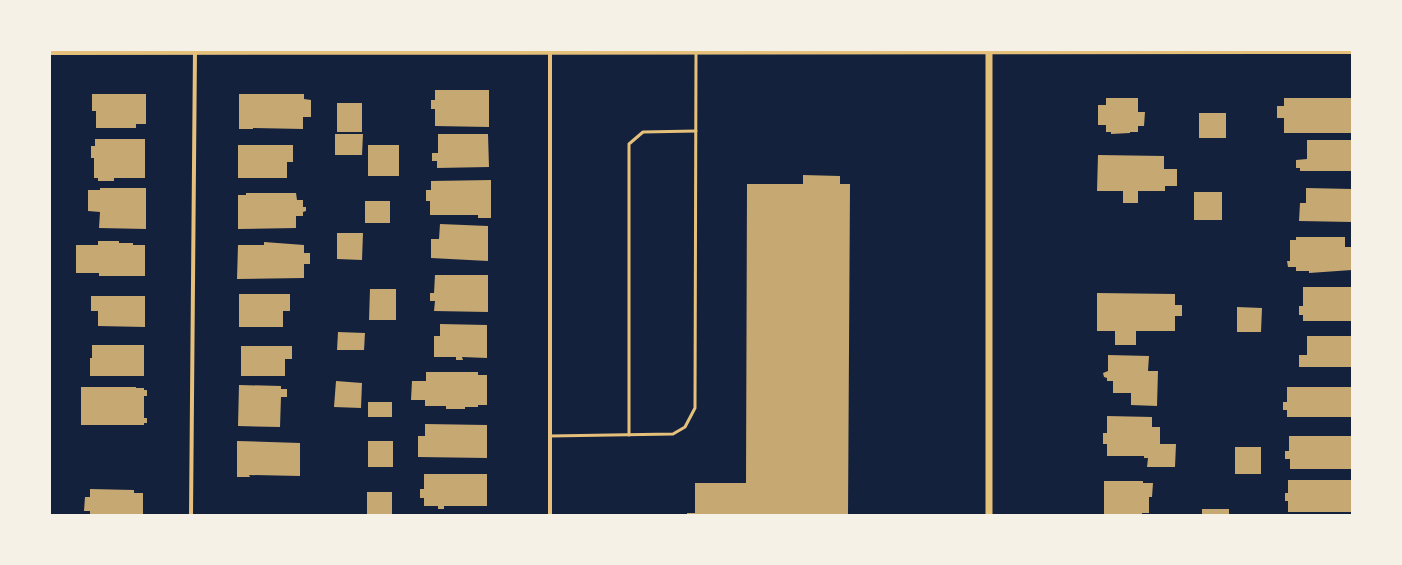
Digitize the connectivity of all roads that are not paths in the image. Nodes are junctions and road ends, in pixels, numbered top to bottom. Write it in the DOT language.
graph roads {
  1 [pos="195,51"];
  2 [pos="550,51"];
  3 [pos="989,51"];
  4 [pos="696,52"];
  5 [pos="1352,52"];
  6 [pos="50,53"];
  7 [pos="696,131"];
  8 [pos="629,435"];
  9 [pos="550,436"];
  10 [pos="191,515"];
  11 [pos="550,515"];
  12 [pos="989,515"];
  1 -- 2 [label="street"];
  1 -- 6 [label="street"];
  1 -- 10 [label="street"];
  2 -- 4 [label="street"];
  2 -- 9 [label="street"];
  3 -- 4 [label="street"];
  3 -- 5 [label="street"];
  3 -- 12 [label="street"];
  4 -- 7 [label="lane"];
  7 -- 8 [label="lane"];
  7 -- 8 [label="lane"];
  8 -- 9 [label="lane"];
  9 -- 11 [label="street"];
}
